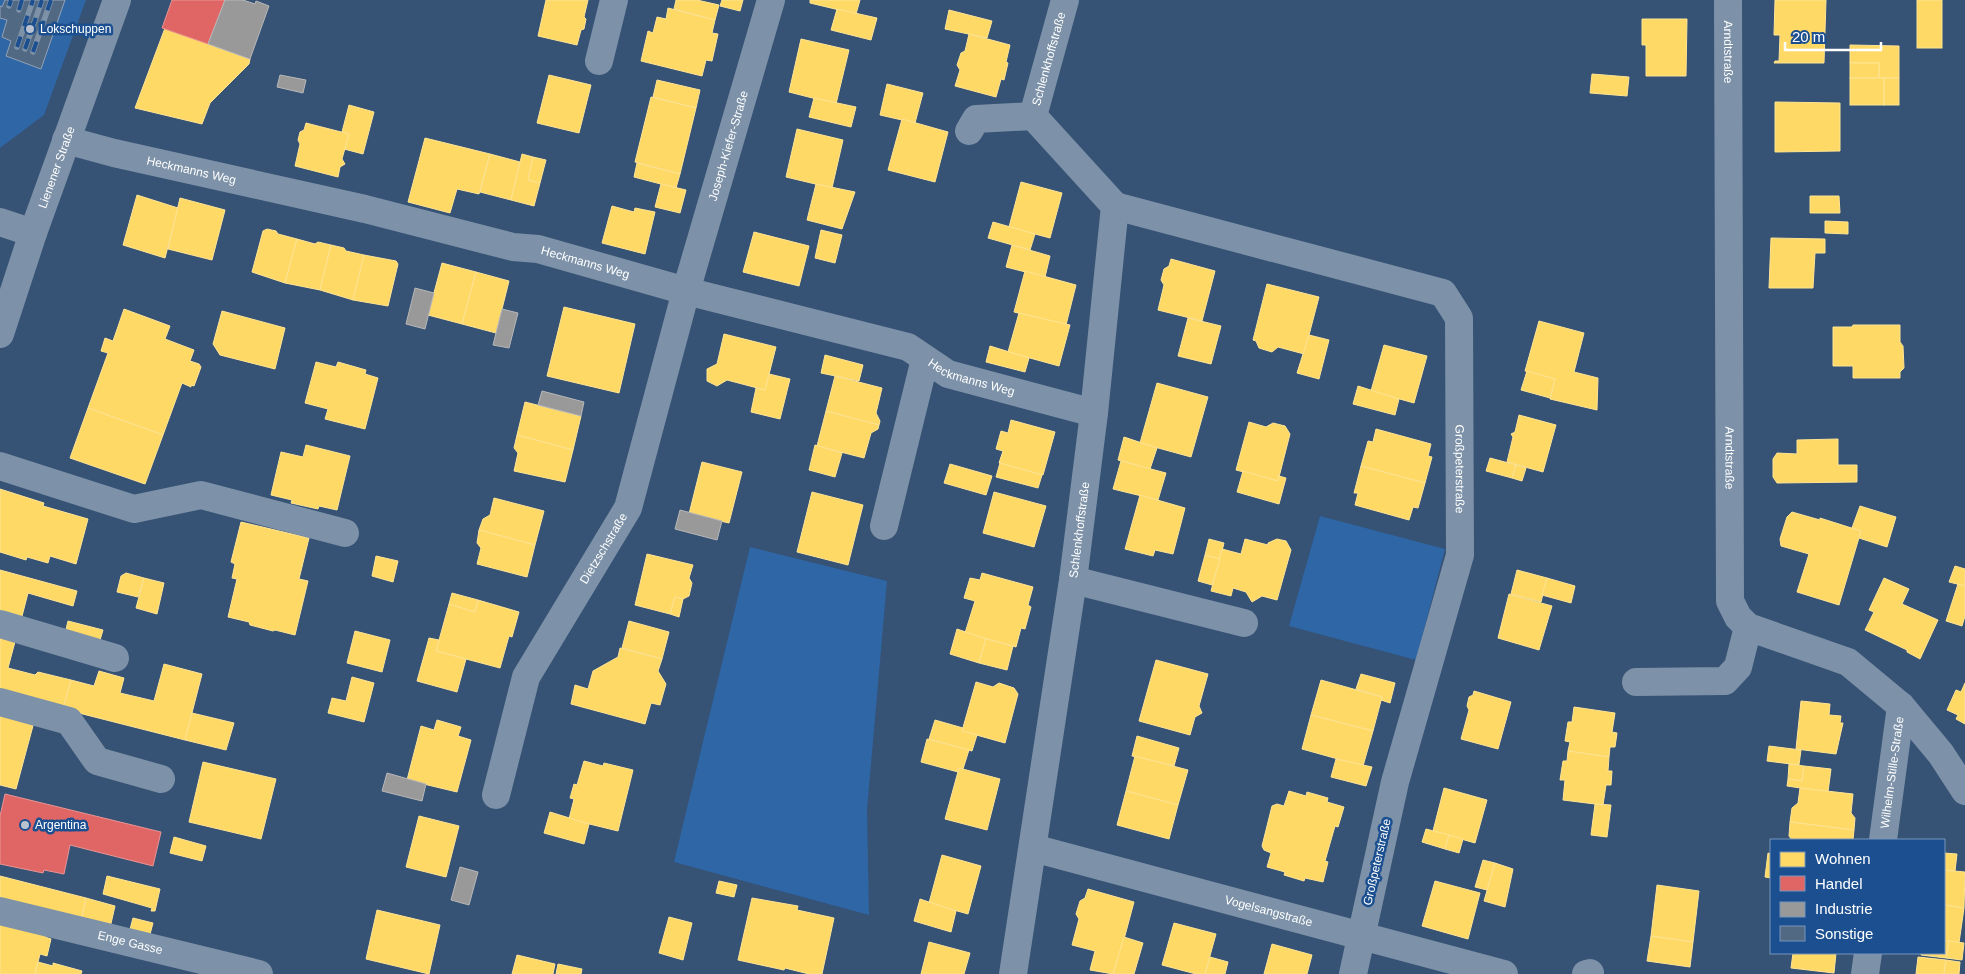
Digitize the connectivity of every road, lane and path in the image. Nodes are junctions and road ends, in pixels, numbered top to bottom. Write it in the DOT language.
graph roads {
  1 [pos="117,0"];
  2 [pos="614,0"];
  3 [pos="771,0"];
  4 [pos="1065,0"];
  5 [pos="1728,0"];
  6 [pos="599,61"];
  7 [pos="1033,116"];
  8 [pos="969,131"];
  9 [pos="66,140"];
  10 [pos="1115,206"];
  11 [pos="0,222"];
  12 [pos="33,233"];
  13 [pos="686,291"];
  14 [pos="0,334"];
  15 [pos="924,359"];
  16 [pos="1094,413"];
  17 [pos="0,466"];
  18 [pos="884,526"];
  19 [pos="345,533"];
  20 [pos="1073,580"];
  21 [pos="1244,623"];
  22 [pos="0,624"];
  23 [pos="1748,626"];
  24 [pos="115,658"];
  25 [pos="1636,682"];
  26 [pos="0,702"];
  27 [pos="1900,706"];
  28 [pos="161,779"];
  29 [pos="1965,791"];
  30 [pos="496,795"];
  31 [pos="1883,839"];
  32 [pos="1033,848"];
  33 [pos="0,911"];
  34 [pos="1360,936"];
  35 [pos="1868,954"];
  36 [pos="259,974"];
  37 [pos="1013,974"];
  38 [pos="1354,974"];
  39 [pos="1504,974"];
  40 [pos="1866,974"];
  1 -- 9 [label="street, Lienener Straße"];
  2 -- 6 [label="street"];
  3 -- 13 [label="street, Joseph-Kiefer-Straße"];
  4 -- 7 [label="street, Schlenkhoffstraße"];
  5 -- 23 [label="street, Arndtstraße"];
  7 -- 8 [label="street, Schlenkhoffstraße"];
  7 -- 10 [label="street, Schlenkhoffstraße"];
  9 -- 12 [label="street, Lienener Straße"];
  9 -- 13 [label="street, Heckmanns Weg"];
  10 -- 16 [label="street, Schlenkhoffstraße"];
  10 -- 34 [label="street, Großpeterstraße"];
  11 -- 12 [label="street"];
  12 -- 14 [label="street, Lienener Straße"];
  13 -- 15 [label="street, Heckmanns Weg"];
  13 -- 30 [label="street, Dietzschstraße"];
  15 -- 16 [label="street, Heckmanns Weg"];
  15 -- 18 [label="street"];
  16 -- 20 [label="street, Schlenkhoffstraße"];
  17 -- 19 [label="street"];
  20 -- 21 [label="street"];
  20 -- 32 [label="street, Schlenkhoffstraße"];
  22 -- 24 [label="street"];
  23 -- 25 [label="street"];
  23 -- 27 [label="street"];
  26 -- 28 [label="street"];
  27 -- 29 [label="street"];
  27 -- 31 [label="street, Wilhelm-Stille-Straße"];
  32 -- 34 [label="street, Vogelsangstraße"];
  32 -- 37 [label="street, Schlenkhoffstraße"];
  33 -- 36 [label="street, Enge Gasse"];
  34 -- 38 [label="street, Großpeterstraße"];
  34 -- 39 [label="street, Vogelsangstraße"];
  35 -- 40 [label="street"];
}
